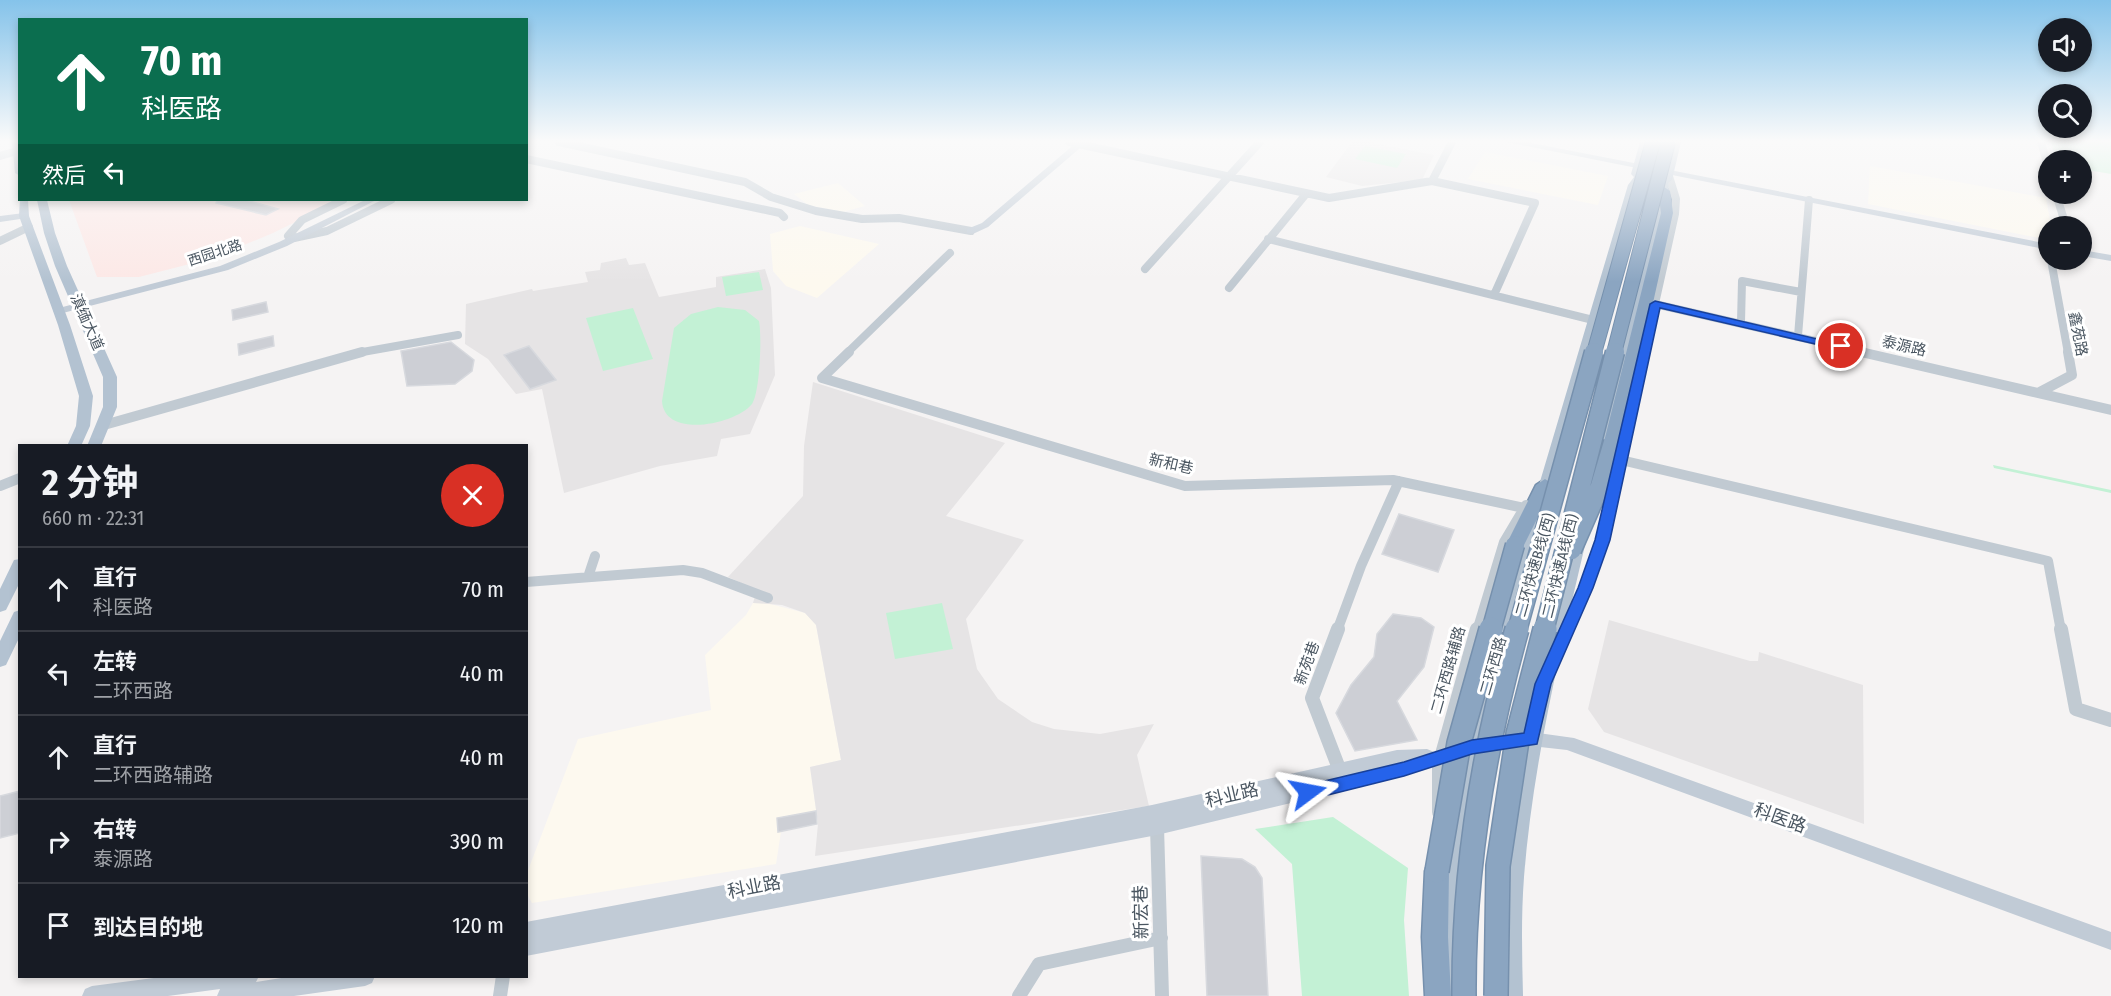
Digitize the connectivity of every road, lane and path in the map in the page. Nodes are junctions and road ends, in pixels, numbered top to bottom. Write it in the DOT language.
graph roads {
  1 [pos="665,188"];
  2 [pos="753,188"];
  3 [pos="1028,188"];
  4 [pos="1219,188"];
  5 [pos="1284,188"];
  6 [pos="1387,188"];
  7 [pos="1467,188"];
  8 [pos="1632,188"];
  9 [pos="1652,188"];
  10 [pos="1654,188"];
  11 [pos="1673,188"];
  12 [pos="1771,188"];
  13 [pos="1800,188"];
  14 [pos="1664,191"];
  15 [pos="1306,194"];
  16 [pos="1809,200"];
  17 [pos="23,201"];
  18 [pos="42,201"];
  19 [pos="341,201"];
  20 [pos="360,201"];
  21 [pos="369,201"];
  22 [pos="389,201"];
  23 [pos="784,217"];
  24 [pos="0,219"];
  25 [pos="27,221"];
  26 [pos="322,222"];
  27 [pos="971,231"];
  28 [pos="291,237"];
  29 [pos="1268,239"];
  30 [pos="0,241"];
  31 [pos="2038,244"];
  32 [pos="2038,245"];
  33 [pos="2092,253"];
  34 [pos="950,254"];
  35 [pos="2111,256"];
  36 [pos="1145,268"];
  37 [pos="2053,270"];
  38 [pos="1229,288"];
  39 [pos="1801,292"];
  40 [pos="1494,295"];
  41 [pos="78,304"];
  42 [pos="1655,304"];
  43 [pos="59,309"];
  44 [pos="1593,320"];
  45 [pos="1742,322"];
  46 [pos="458,334"];
  47 [pos="1798,336"];
  48 [pos="2038,393"];
  49 [pos="2111,410"];
  50 [pos="104,425"];
  51 [pos="75,444"];
  52 [pos="95,444"];
  53 [pos="1621,460"];
  54 [pos="18,479"];
  55 [pos="1399,481"];
  56 [pos="1545,485"];
  57 [pos="0,486"];
  58 [pos="1524,508"];
  59 [pos="595,556"];
  60 [pos="18,568"];
  61 [pos="588,577"];
  62 [pos="528,582"];
  63 [pos="768,598"];
  64 [pos="1550,604"];
  65 [pos="0,606"];
  66 [pos="18,620"];
  67 [pos="0,660"];
  68 [pos="1543,684"];
  69 [pos="2111,720"];
  70 [pos="1531,739"];
  71 [pos="1472,747"];
  72 [pos="1442,755"];
  73 [pos="1340,771"];
  74 [pos="1157,827"];
  75 [pos="1451,879"];
  76 [pos="528,931"];
  77 [pos="1161,938"];
  78 [pos="2111,941"];
  79 [pos="528,947"];
  80 [pos="233,978"];
  81 [pos="351,978"];
  82 [pos="503,978"];
  83 [pos="92,996"];
  84 [pos="227,996"];
  85 [pos="500,996"];
  86 [pos="1019,996"];
  87 [pos="1162,996"];
  88 [pos="1438,996"];
  89 [pos="1448,996"];
  90 [pos="1464,996"];
  91 [pos="1496,996"];
  92 [pos="1512,996"];
  1 -- 23 [label="street"];
  2 -- 27 [label="street"];
  3 -- 27 [label="street"];
  4 -- 36 [label="street"];
  5 -- 15 [label="street"];
  6 -- 15 [label="street"];
  7 -- 40 [label="street"];
  8 -- 44 [label="main road, 二环西路"];
  9 -- 90 [label="highway, 二环快速B线(西), bridge"];
  10 -- 64 [label="highway, 二环快速A线(西), bridge"];
  11 -- 42 [label="street"];
  12 -- 16 [label="street"];
  13 -- 31 [label="street"];
  14 -- 64 [label="highway, bridge"];
  14 -- 68 [label="main road"];
  15 -- 29 [label="street"];
  16 -- 32 [label="street"];
  16 -- 39 [label="street"];
  17 -- 25 [label="main road, 滇缅大道"];
  18 -- 41 [label="main road, 滇缅大道"];
  19 -- 28 [label="street"];
  20 -- 26 [label="street, 西园北路"];
  21 -- 26 [label="street, 西园北路"];
  22 -- 28 [label="street"];
  24 -- 25 [label="street"];
  25 -- 30 [label="street"];
  25 -- 43 [label="main road, 滇缅大道"];
  26 -- 28 [label="street, 西园北路"];
  28 -- 41 [label="street, 西园北路"];
  29 -- 38 [label="street"];
  29 -- 40 [label="street"];
  33 -- 35 [label="street"];
  34 -- 55 [label="street, 新和巷"];
  37 -- 48 [label="street, 鑫苑路"];
  39 -- 45 [label="street"];
  39 -- 47 [label="street"];
  40 -- 44 [label="street"];
  41 -- 43 [label="street, 西园北路"];
  41 -- 50 [label="main road, 滇缅大道"];
  42 -- 45 [label="street, 泰源路"];
  42 -- 53 [label="street"];
  43 -- 51 [label="main road, 滇缅大道"];
  44 -- 56 [label="main road, 二环西路"];
  45 -- 47 [label="street, 泰源路"];
  46 -- 50 [label="street"];
  47 -- 48 [label="street, 泰源路"];
  48 -- 49 [label="street, 泰源路"];
  50 -- 52 [label="main road, 滇缅大道"];
  53 -- 68 [label="street"];
  53 -- 69 [label="street"];
  54 -- 57 [label="street"];
  55 -- 58 [label="street, 新和巷"];
  55 -- 73 [label="street, 新苑巷"];
  56 -- 58 [label="street, 二环西路辅路"];
  56 -- 71 [label="main road, 二环西路"];
  56 -- 88 [label="highway, bridge"];
  58 -- 72 [label="street, 二环西路辅路"];
  59 -- 61 [label="street"];
  60 -- 65 [label="main road"];
  61 -- 62 [label="street"];
  61 -- 63 [label="street"];
  64 -- 91 [label="highway, 二环快速A线(西), bridge"];
  66 -- 67 [label="main road"];
  68 -- 70 [label="main road"];
  70 -- 71 [label="street, 科医路"];
  70 -- 78 [label="street, 科医路"];
  70 -- 92 [label="main road"];
  71 -- 72 [label="street, 科医路"];
  71 -- 75 [label="main road, 二环西路"];
  72 -- 73 [label="street, 科业路"];
  72 -- 74 [label="street, 科业路"];
  72 -- 75 [label="street, 二环西路辅路"];
  73 -- 76 [label="street, 科业路"];
  74 -- 77 [label="street, 新宏巷"];
  74 -- 79 [label="street, 科业路"];
  75 -- 89 [label="main road, 二环西路"];
  77 -- 86 [label="street"];
  77 -- 87 [label="street, 新宏巷"];
  80 -- 83 [label="street"];
  81 -- 84 [label="street"];
  82 -- 85 [label="street"];
}
